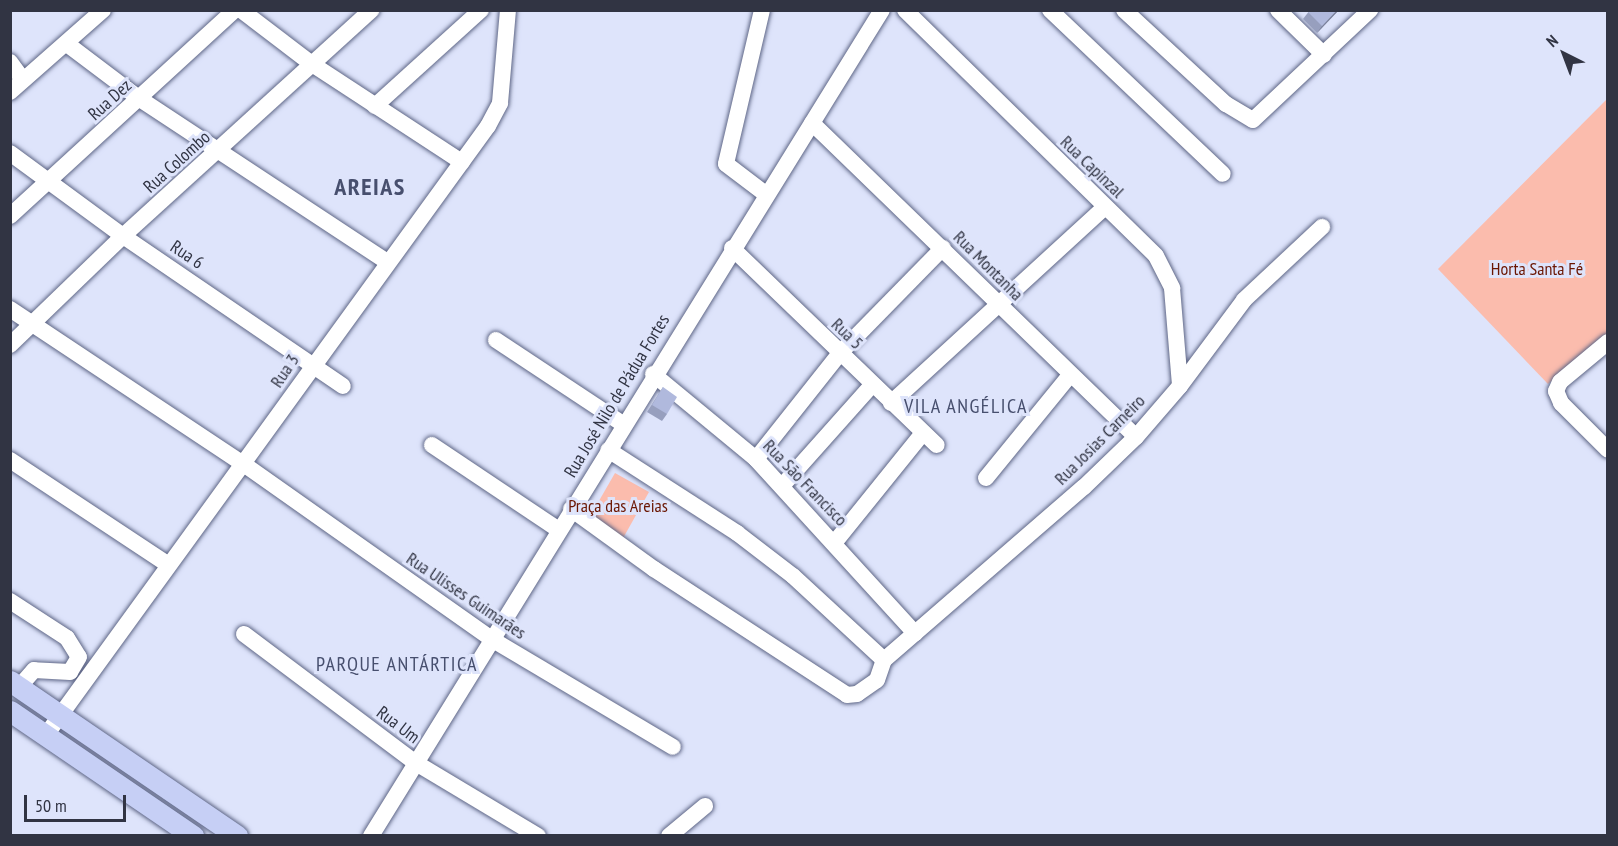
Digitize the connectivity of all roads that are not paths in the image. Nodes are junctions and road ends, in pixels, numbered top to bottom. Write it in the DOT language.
graph roads {
  1 [pos="103,10"];
  2 [pos="235,10"];
  3 [pos="241,10"];
  4 [pos="371,10"];
  5 [pos="508,10"];
  6 [pos="762,10"];
  7 [pos="882,10"];
  8 [pos="905,10"];
  9 [pos="1050,10"];
  10 [pos="1124,10"];
  11 [pos="1278,10"];
  12 [pos="1370,10"];
  13 [pos="474,13"];
  14 [pos="67,44"];
  15 [pos="1324,55"];
  16 [pos="10,62"];
  17 [pos="312,64"];
  18 [pos="23,80"];
  19 [pos="10,92"];
  20 [pos="140,99"];
  21 [pos="375,106"];
  22 [pos="812,123"];
  23 [pos="219,151"];
  24 [pos="10,153"];
  25 [pos="462,162"];
  26 [pos="1223,174"];
  27 [pos="51,182"];
  28 [pos="767,195"];
  29 [pos="1105,207"];
  30 [pos="10,216"];
  31 [pos="1322,226"];
  32 [pos="123,236"];
  33 [pos="732,248"];
  34 [pos="943,248"];
  35 [pos="387,262"];
  36 [pos="1001,306"];
  37 [pos="10,309"];
  38 [pos="32,323"];
  39 [pos="496,340"];
  40 [pos="1608,342"];
  41 [pos="10,345"];
  42 [pos="840,353"];
  43 [pos="312,365"];
  44 [pos="653,374"];
  45 [pos="1070,375"];
  46 [pos="872,385"];
  47 [pos="343,386"];
  48 [pos="1180,386"];
  49 [pos="891,403"];
  50 [pos="623,424"];
  51 [pos="923,433"];
  52 [pos="1136,437"];
  53 [pos="432,445"];
  54 [pos="937,446"];
  55 [pos="608,450"];
  56 [pos="1608,450"];
  57 [pos="756,459"];
  58 [pos="10,460"];
  59 [pos="245,465"];
  60 [pos="986,478"];
  61 [pos="782,486"];
  62 [pos="571,509"];
  63 [pos="559,530"];
  64 [pos="835,542"];
  65 [pos="167,564"];
  66 [pos="10,601"];
  67 [pos="915,633"];
  68 [pos="244,634"];
  69 [pos="493,640"];
  70 [pos="884,660"];
  71 [pos="15,684"];
  72 [pos="10,711"];
  73 [pos="60,714"];
  74 [pos="46,735"];
  75 [pos="673,747"];
  76 [pos="416,763"];
  77 [pos="705,806"];
  78 [pos="193,836"];
  79 [pos="237,836"];
  80 [pos="371,836"];
  81 [pos="538,836"];
  82 [pos="669,836"];
  1 -- 14 [label="street"];
  2 -- 20 [label="street, Rua Dez"];
  3 -- 17 [label="street"];
  4 -- 17 [label="street, Rua Colombo"];
  5 -- 25 [label="street, Rua 3"];
  6 -- 28 [label="street"];
  7 -- 22 [label="street, Rua José Nilo de Pádua Fortes"];
  8 -- 29 [label="street, Rua Capinzal"];
  9 -- 26 [label="street"];
  10 -- 15 [label="street"];
  11 -- 15 [label="street"];
  12 -- 15 [label="street"];
  13 -- 21 [label="street"];
  14 -- 18 [label="street"];
  14 -- 20 [label="street"];
  16 -- 18 [label="street"];
  17 -- 21 [label="street"];
  17 -- 23 [label="street, Rua Colombo"];
  18 -- 19 [label="street"];
  20 -- 23 [label="street"];
  20 -- 27 [label="street, Rua Dez"];
  21 -- 25 [label="street"];
  22 -- 28 [label="street, Rua José Nilo de Pádua Fortes"];
  22 -- 34 [label="street, Rua Montanha"];
  23 -- 32 [label="street, Rua Colombo"];
  23 -- 35 [label="street"];
  24 -- 27 [label="street, Rua 6"];
  25 -- 35 [label="street, Rua 3"];
  27 -- 30 [label="street, Rua Dez"];
  27 -- 32 [label="street, Rua 6"];
  28 -- 33 [label="street, Rua José Nilo de Pádua Fortes"];
  29 -- 36 [label="street"];
  29 -- 48 [label="street, Rua Capinzal"];
  31 -- 48 [label="street, Rua Josias Carneiro"];
  32 -- 38 [label="street, Rua Colombo"];
  32 -- 43 [label="street, Rua 6"];
  33 -- 42 [label="street, Rua 5"];
  33 -- 44 [label="street, Rua José Nilo de Pádua Fortes"];
  34 -- 36 [label="street, Rua Montanha"];
  34 -- 42 [label="street"];
  35 -- 43 [label="street, Rua 3"];
  36 -- 45 [label="street, Rua Montanha"];
  36 -- 49 [label="street"];
  37 -- 38 [label="street, Rua Ulisses Guimarães"];
  38 -- 41 [label="street, Rua Colombo"];
  38 -- 59 [label="street, Rua Ulisses Guimarães"];
  39 -- 50 [label="street"];
  40 -- 56 [label="street"];
  42 -- 46 [label="street, Rua 5"];
  42 -- 57 [label="street"];
  43 -- 47 [label="street, Rua 6"];
  43 -- 59 [label="street, Rua 3"];
  44 -- 50 [label="street, Rua José Nilo de Pádua Fortes"];
  44 -- 57 [label="street, Rua São Francisco"];
  45 -- 52 [label="street, Rua Montanha"];
  45 -- 60 [label="street"];
  46 -- 49 [label="street, Rua 5"];
  46 -- 61 [label="street"];
  48 -- 52 [label="street, Rua Josias Carneiro"];
  49 -- 51 [label="street, Rua 5"];
  50 -- 55 [label="street, Rua José Nilo de Pádua Fortes"];
  51 -- 54 [label="street, Rua 5"];
  51 -- 64 [label="street"];
  52 -- 67 [label="street, Rua Josias Carneiro"];
  53 -- 63 [label="street"];
  55 -- 62 [label="street, Rua José Nilo de Pádua Fortes"];
  55 -- 70 [label="street"];
  57 -- 61 [label="street, Rua São Francisco"];
  58 -- 65 [label="street"];
  59 -- 65 [label="street, Rua 3"];
  59 -- 69 [label="street, Rua Ulisses Guimarães"];
  61 -- 64 [label="street, Rua São Francisco"];
  62 -- 63 [label="street, Rua José Nilo de Pádua Fortes"];
  62 -- 70 [label="street, Rua Josias Carneiro"];
  63 -- 69 [label="street, Rua José Nilo de Pádua Fortes"];
  64 -- 67 [label="street, Rua São Francisco"];
  65 -- 73 [label="street, Rua 3"];
  66 -- 71 [label="street"];
  67 -- 70 [label="street, Rua Josias Carneiro"];
  68 -- 76 [label="street, Rua Um"];
  69 -- 75 [label="street, Rua Ulisses Guimarães"];
  69 -- 76 [label="street, Rua José Nilo de Pádua Fortes"];
  71 -- 73 [label="main road"];
  72 -- 74 [label="main road"];
  73 -- 74 [label="street, Rua 3"];
  73 -- 79 [label="main road"];
  74 -- 78 [label="main road"];
  76 -- 80 [label="street, Rua José Nilo de Pádua Fortes"];
  76 -- 81 [label="street, Rua Um"];
  77 -- 82 [label="street"];
}
